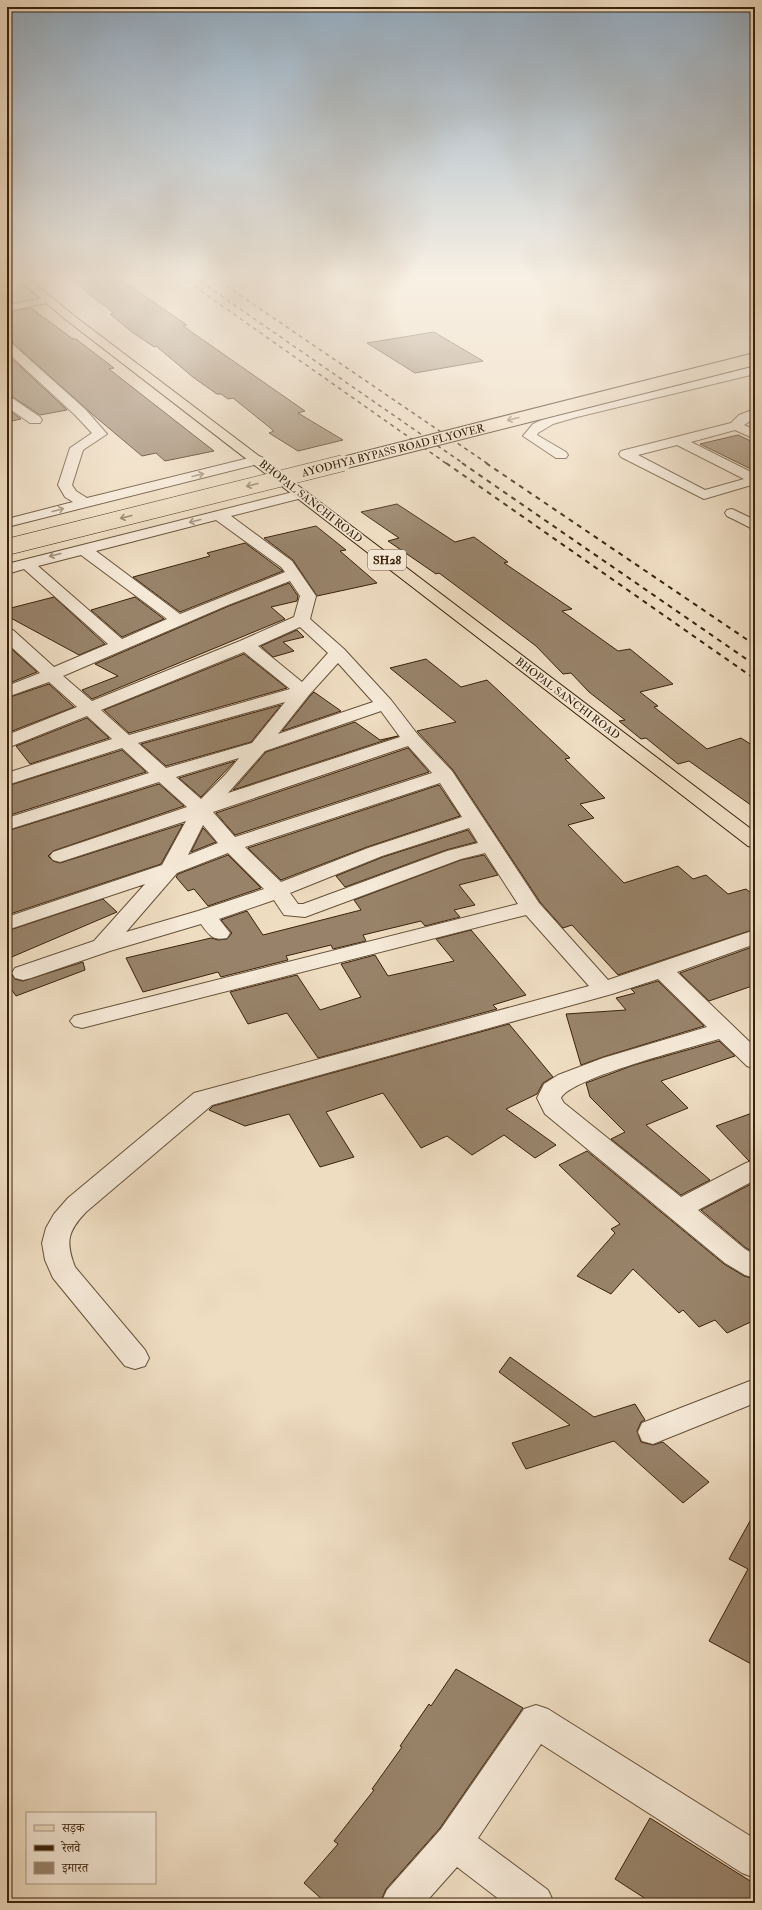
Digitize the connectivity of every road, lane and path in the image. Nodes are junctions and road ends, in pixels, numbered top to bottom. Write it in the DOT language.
graph roads {
  1 [pos="29,366"];
  2 [pos="134,366"];
  3 [pos="689,366"];
  4 [pos="727,366"];
  5 [pos="755,370"];
  6 [pos="7,401"];
  7 [pos="753,416"];
  8 [pos="35,420"];
  9 [pos="736,426"];
  10 [pos="755,435"];
  11 [pos="679,441"];
  12 [pos="561,455"];
  13 [pos="257,460"];
  14 [pos="755,480"];
  15 [pos="301,494"];
  16 [pos="85,503"];
  17 [pos="732,513"];
  18 [pos="219,515"];
  19 [pos="7,523"];
  20 [pos="755,526"];
  21 [pos="7,534"];
  22 [pos="7,547"];
  23 [pos="82,548"];
  24 [pos="26,563"];
  25 [pos="7,569"];
  26 [pos="295,574"];
  27 [pos="302,620"];
  28 [pos="178,621"];
  29 [pos="7,634"];
  30 [pos="246,645"];
  31 [pos="120,646"];
  32 [pos="16,652"];
  33 [pos="338,653"];
  34 [pos="52,675"];
  35 [pos="303,691"];
  36 [pos="7,692"];
  37 [pos="385,704"];
  38 [pos="90,708"];
  39 [pos="411,739"];
  40 [pos="126,741"];
  41 [pos="7,742"];
  42 [pos="257,747"];
  43 [pos="162,774"];
  44 [pos="445,775"];
  45 [pos="7,779"];
  46 [pos="201,810"];
  47 [pos="474,820"];
  48 [pos="7,824"];
  49 [pos="755,842"];
  50 [pos="231,845"];
  51 [pos="490,846"];
  52 [pos="60,856"];
  53 [pos="170,869"];
  54 [pos="278,891"];
  55 [pos="532,907"];
  56 [pos="206,916"];
  57 [pos="7,924"];
  58 [pos="219,933"];
  59 [pos="755,937"];
  60 [pos="102,946"];
  61 [pos="662,970"];
  62 [pos="23,973"];
  63 [pos="604,989"];
  64 [pos="82,1020"];
  65 [pos="724,1030"];
  66 [pos="755,1061"];
  67 [pos="755,1169"];
  68 [pos="679,1209"];
  69 [pos="755,1268"];
  70 [pos="136,1358"];
  71 [pos="755,1391"];
  72 [pos="653,1432"];
  73 [pos="454,1842"];
  74 [pos="755,1860"];
  75 [pos="400,1903"];
  76 [pos="535,1903"];
  1 -- 16 [label="street"];
  2 -- 13 [label="main road, BHOPAL SANCHI ROAD / SH28"];
  3 -- 21 [label="main road, AYODHYA BYPASS ROAD FLYOVER"];
  4 -- 22 [label="main road, AYODHYA BYPASS ROAD FLYOVER, one-way, bridge"];
  5 -- 12 [label="street"];
  6 -- 8 [label="street"];
  7 -- 9 [label="street"];
  9 -- 10 [label="street"];
  9 -- 11 [label="street"];
  11 -- 14 [label="street"];
  11 -- 14 [label="street"];
  13 -- 15 [label="main road, BHOPAL SANCHI ROAD / SH28"];
  16 -- 13 [label="street, one-way"];
  15 -- 18 [label="street"];
  15 -- 49 [label="main road, BHOPAL SANCHI ROAD / SH28"];
  19 -- 16 [label="street, one-way"];
  17 -- 20 [label="street"];
  18 -- 23 [label="street, one-way"];
  18 -- 26 [label="street"];
  23 -- 24 [label="street, one-way"];
  23 -- 28 [label="street"];
  24 -- 25 [label="street"];
  24 -- 31 [label="street"];
  26 -- 27 [label="street"];
  26 -- 28 [label="street"];
  27 -- 30 [label="street"];
  27 -- 33 [label="street"];
  28 -- 31 [label="street"];
  29 -- 32 [label="street"];
  30 -- 35 [label="street"];
  30 -- 38 [label="street"];
  31 -- 34 [label="street"];
  32 -- 34 [label="street"];
  33 -- 35 [label="street"];
  33 -- 37 [label="street"];
  34 -- 36 [label="street"];
  34 -- 38 [label="street"];
  35 -- 40 [label="street"];
  35 -- 42 [label="street"];
  37 -- 39 [label="street"];
  37 -- 42 [label="street"];
  38 -- 40 [label="street"];
  38 -- 41 [label="street"];
  39 -- 44 [label="street"];
  39 -- 46 [label="street"];
  40 -- 43 [label="street"];
  40 -- 45 [label="street"];
  42 -- 43 [label="street"];
  42 -- 46 [label="street"];
  43 -- 46 [label="street"];
  43 -- 48 [label="street"];
  44 -- 47 [label="street"];
  44 -- 50 [label="street"];
  46 -- 50 [label="street"];
  46 -- 52 [label="street"];
  46 -- 53 [label="street"];
  47 -- 51 [label="street"];
  47 -- 54 [label="street"];
  50 -- 53 [label="street"];
  50 -- 54 [label="street"];
  51 -- 54 [label="street"];
  51 -- 55 [label="street"];
  53 -- 57 [label="street"];
  53 -- 60 [label="street"];
  54 -- 56 [label="street"];
  55 -- 63 [label="street"];
  55 -- 64 [label="street"];
  56 -- 58 [label="street"];
  56 -- 60 [label="street"];
  59 -- 61 [label="street"];
  60 -- 62 [label="street"];
  61 -- 63 [label="street"];
  61 -- 65 [label="street"];
  63 -- 70 [label="street"];
  65 -- 66 [label="street"];
  65 -- 68 [label="street"];
  67 -- 68 [label="street"];
  68 -- 69 [label="street"];
  71 -- 72 [label="street"];
  73 -- 74 [label="street"];
  73 -- 75 [label="street"];
  73 -- 76 [label="street"];
}
